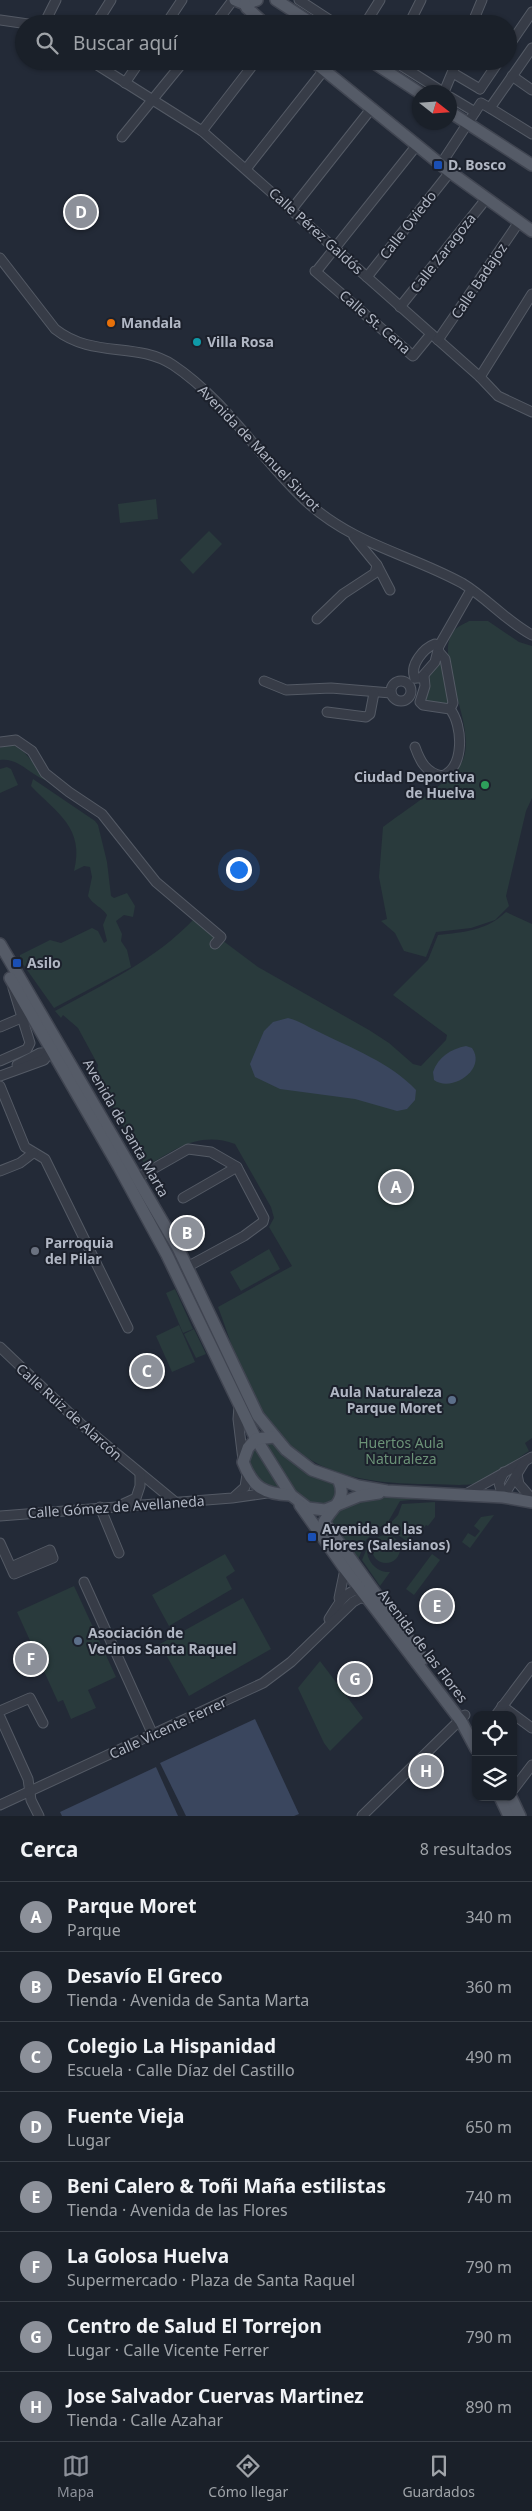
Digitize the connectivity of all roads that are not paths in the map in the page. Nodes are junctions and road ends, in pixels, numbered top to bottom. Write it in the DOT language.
graph roads {
  1 [pos="56,0"];
  2 [pos="111,0"];
  3 [pos="182,0"];
  4 [pos="257,0"];
  5 [pos="276,0"];
  6 [pos="299,0"];
  7 [pos="380,0"];
  8 [pos="421,0"];
  9 [pos="482,0"];
  10 [pos="238,1"];
  11 [pos="532,12"];
  12 [pos="48,15"];
  13 [pos="102,15"];
  14 [pos="172,15"];
  15 [pos="224,15"];
  16 [pos="255,15"];
  17 [pos="299,15"];
  18 [pos="322,15"];
  19 [pos="371,15"];
  20 [pos="414,15"];
  21 [pos="476,15"];
  22 [pos="0,20"];
  23 [pos="15,22"];
  24 [pos="517,34"];
  25 [pos="532,48"];
  26 [pos="517,69"];
  27 [pos="106,70"];
  28 [pos="134,70"];
  29 [pos="176,70"];
  30 [pos="249,70"];
  31 [pos="324,70"];
  32 [pos="385,70"];
  33 [pos="408,70"];
  34 [pos="454,70"];
  35 [pos="493,70"];
  36 [pos="516,70"];
  37 [pos="453,73"];
  38 [pos="512,76"];
  39 [pos="125,82"];
  40 [pos="432,85"];
  41 [pos="447,85"];
  42 [pos="412,87"];
  43 [pos="480,89"];
  44 [pos="532,90"];
  45 [pos="152,99"];
  46 [pos="457,101"];
  47 [pos="482,103"];
  48 [pos="490,108"];
  49 [pos="371,109"];
  50 [pos="475,112"];
  51 [pos="457,117"];
  52 [pos="468,124"];
  53 [pos="202,131"];
  54 [pos="532,134"];
  55 [pos="122,137"];
  56 [pos="417,145"];
  57 [pos="441,164"];
  58 [pos="532,165"];
  59 [pos="246,169"];
  60 [pos="450,172"];
  61 [pos="486,199"];
  62 [pos="292,209"];
  63 [pos="519,222"];
  64 [pos="532,231"];
  65 [pos="335,248"];
  66 [pos="0,258"];
  67 [pos="367,277"];
  68 [pos="532,294"];
  69 [pos="400,307"];
  70 [pos="435,337"];
  71 [pos="480,377"];
  72 [pos="531,410"];
  73 [pos="351,533"];
  74 [pos="377,565"];
  75 [pos="390,590"];
  76 [pos="471,590"];
  77 [pos="317,619"];
  78 [pos="532,635"];
  79 [pos="439,649"];
  80 [pos="424,676"];
  81 [pos="264,681"];
  82 [pos="412,681"];
  83 [pos="374,693"];
  84 [pos="391,693"];
  85 [pos="450,709"];
  86 [pos="327,712"];
  87 [pos="0,742"];
  88 [pos="415,747"];
  89 [pos="215,944"];
  90 [pos="1,953"];
  91 [pos="11,980"];
  92 [pos="21,1018"];
  93 [pos="0,1027"];
  94 [pos="52,1052"];
  95 [pos="0,1061"];
  96 [pos="0,1075"];
  97 [pos="0,1086"];
  98 [pos="32,1153"];
  99 [pos="237,1167"];
  100 [pos="0,1171"];
  101 [pos="137,1178"];
  102 [pos="184,1198"];
  103 [pos="187,1267"];
  104 [pos="128,1328"];
  105 [pos="0,1347"];
  106 [pos="239,1406"];
  107 [pos="275,1437"];
  108 [pos="256,1439"];
  109 [pos="529,1459"];
  110 [pos="243,1462"];
  111 [pos="504,1472"];
  112 [pos="140,1474"];
  113 [pos="247,1474"];
  114 [pos="517,1474"];
  115 [pos="339,1481"];
  116 [pos="387,1491"];
  117 [pos="267,1493"];
  118 [pos="466,1494"];
  119 [pos="293,1496"];
  120 [pos="503,1497"];
  121 [pos="232,1498"];
  122 [pos="174,1501"];
  123 [pos="532,1501"];
  124 [pos="340,1502"];
  125 [pos="119,1506"];
  126 [pos="100,1507"];
  127 [pos="0,1515"];
  128 [pos="329,1529"];
  129 [pos="0,1543"];
  130 [pos="119,1553"];
  131 [pos="12,1567"];
  132 [pos="345,1569"];
  133 [pos="84,1582"];
  134 [pos="361,1589"];
  135 [pos="368,1599"];
  136 [pos="352,1602"];
  137 [pos="336,1609"];
  138 [pos="389,1610"];
  139 [pos="322,1630"];
  140 [pos="532,1667"];
  141 [pos="502,1706"];
  142 [pos="499,1711"];
  143 [pos="0,1712"];
  144 [pos="0,1717"];
  145 [pos="463,1718"];
  146 [pos="43,1723"];
  147 [pos="472,1727"];
  148 [pos="532,1728"];
  149 [pos="153,1735"];
  150 [pos="472,1739"];
  151 [pos="532,1765"];
  152 [pos="517,1785"];
  153 [pos="30,1791"];
  154 [pos="506,1801"];
  155 [pos="508,1801"];
  156 [pos="0,1806"];
  157 [pos="39,1816"];
  158 [pos="362,1816"];
  159 [pos="509,1816"];
  160 [pos="520,1816"];
  1 -- 12 [label="street"];
  2 -- 13 [label="street"];
  3 -- 14 [label="street"];
  4 -- 10 [label="main road"];
  5 -- 17 [label="main road"];
  6 -- 18 [label="street"];
  7 -- 19 [label="street"];
  8 -- 20 [label="street"];
  9 -- 21 [label="street"];
  10 -- 15 [label="street"];
  10 -- 16 [label="main road"];
  11 -- 24 [label="street"];
  22 -- 23 [label="street"];
  25 -- 26 [label="street"];
  27 -- 39 [label="street, Calle Pérez Galdós"];
  28 -- 39 [label="street"];
  29 -- 45 [label="street"];
  30 -- 53 [label="street"];
  31 -- 49 [label="main road"];
  31 -- 59 [label="street"];
  32 -- 42 [label="main road"];
  33 -- 40 [label="street"];
  34 -- 37 [label="street"];
  35 -- 43 [label="street"];
  36 -- 38 [label="street"];
  37 -- 41 [label="street"];
  37 -- 43 [label="street"];
  38 -- 44 [label="street"];
  38 -- 48 [label="street"];
  39 -- 45 [label="street, Calle Pérez Galdós"];
  43 -- 47 [label="street"];
  45 -- 53 [label="street, Calle Pérez Galdós"];
  45 -- 55 [label="street"];
  46 -- 50 [label="street"];
  47 -- 48 [label="street"];
  47 -- 50 [label="street"];
  48 -- 54 [label="street"];
  49 -- 56 [label="main road"];
  49 -- 62 [label="street"];
  50 -- 52 [label="street"];
  51 -- 52 [label="main road"];
  52 -- 57 [label="street"];
  52 -- 58 [label="main road"];
  53 -- 59 [label="street, Calle Pérez Galdós"];
  56 -- 57 [label="main road"];
  56 -- 65 [label="street"];
  57 -- 60 [label="main road"];
  59 -- 62 [label="street, Calle Pérez Galdós"];
  60 -- 61 [label="main road"];
  60 -- 67 [label="street, Calle Oviedo"];
  61 -- 63 [label="main road"];
  61 -- 69 [label="street, Calle Zaragoza"];
  62 -- 65 [label="street, Calle Pérez Galdós"];
  63 -- 64 [label="main road"];
  63 -- 70 [label="street, Calle Badajoz"];
  65 -- 67 [label="street, Calle Pérez Galdós"];
  65 -- 70 [label="street, Calle St. Cena"];
  66 -- 73 [label="street, Avenida de Manuel Siurot"];
  67 -- 69 [label="street, Calle Pérez Galdós"];
  68 -- 71 [label="street"];
  69 -- 70 [label="street, Calle Pérez Galdós"];
  70 -- 71 [label="street, Calle Pérez Galdós"];
  71 -- 72 [label="street, Calle Pérez Galdós"];
  73 -- 74 [label="street"];
  73 -- 76 [label="street, Avenida de Manuel Siurot"];
  74 -- 75 [label="street"];
  74 -- 77 [label="street"];
  76 -- 78 [label="street, Avenida de Manuel Siurot"];
  76 -- 79 [label="street"];
  79 -- 80 [label="street"];
  79 -- 82 [label="street"];
  79 -- 85 [label="street"];
  80 -- 82 [label="street"];
  80 -- 85 [label="street"];
  81 -- 83 [label="street"];
  82 -- 84 [label="street"];
  82 -- 84 [label="street"];
  83 -- 84 [label="street"];
  83 -- 86 [label="street"];
  85 -- 88 [label="street"];
  87 -- 89 [label="street"];
  90 -- 91 [label="main road, Avenida de Santa Marta"];
  90 -- 94 [label="main road, Avenida de Santa Marta"];
  91 -- 92 [label="street"];
  91 -- 94 [label="main road, Avenida de Santa Marta"];
  92 -- 93 [label="street"];
  92 -- 95 [label="street"];
  94 -- 96 [label="street"];
  94 -- 101 [label="main road, Avenida de Santa Marta"];
  94 -- 106 [label="main road, Avenida de Santa Marta"];
  97 -- 98 [label="street"];
  98 -- 100 [label="street"];
  98 -- 104 [label="street"];
  99 -- 101 [label="street"];
  99 -- 102 [label="street"];
  99 -- 103 [label="street"];
  101 -- 103 [label="main road, Avenida de Santa Marta"];
  103 -- 107 [label="main road, Avenida de Santa Marta"];
  105 -- 112 [label="street, Calle Ruiz de Alarcón"];
  106 -- 108 [label="main road, Avenida de Santa Marta"];
  106 -- 110 [label="street"];
  107 -- 108 [label="main road"];
  107 -- 115 [label="main road, Avenida de Santa Marta"];
  108 -- 110 [label="main road"];
  108 -- 119 [label="main road, Avenida de Santa Marta"];
  109 -- 111 [label="street"];
  109 -- 114 [label="street"];
  110 -- 113 [label="main road"];
  111 -- 118 [label="street"];
  111 -- 120 [label="street"];
  112 -- 122 [label="street, Calle Ruiz de Alarcón"];
  112 -- 125 [label="street"];
  113 -- 117 [label="main road"];
  113 -- 121 [label="street"];
  114 -- 120 [label="street"];
  114 -- 123 [label="street"];
  115 -- 116 [label="main road, Avenida de Santa Marta"];
  115 -- 124 [label="main road"];
  116 -- 118 [label="main road, Avenida de Santa Marta"];
  116 -- 124 [label="main road, Avenida de Santa Marta"];
  117 -- 119 [label="main road, Avenida de Santa Marta"];
  117 -- 121 [label="street, Calle Gómez de Avellaneda"];
  118 -- 120 [label="main road, Avenida de Santa Marta"];
  119 -- 124 [label="main road, Avenida de Santa Marta"];
  119 -- 132 [label="main road, Avenida de las Flores"];
  120 -- 123 [label="main road, Avenida de Santa Marta"];
  121 -- 122 [label="street, Calle Gómez de Avellaneda"];
  122 -- 125 [label="street, Calle Gómez de Avellaneda"];
  124 -- 128 [label="main road"];
  125 -- 126 [label="street, Calle Gómez de Avellaneda"];
  126 -- 127 [label="street, Calle Gómez de Avellaneda"];
  126 -- 130 [label="street"];
  128 -- 134 [label="main road, Avenida de las Flores"];
  128 -- 138 [label="main road, Avenida de las Flores"];
  129 -- 131 [label="street"];
  132 -- 134 [label="main road, Avenida de las Flores"];
  132 -- 137 [label="street, Calle Vicente Ferrer"];
  133 -- 149 [label="street"];
  134 -- 135 [label="main road, Avenida de las Flores"];
  134 -- 136 [label="street, Calle Vicente Ferrer"];
  134 -- 137 [label="street, Calle Vicente Ferrer"];
  134 -- 138 [label="main road, Avenida de las Flores"];
  135 -- 136 [label="street"];
  135 -- 145 [label="main road, Avenida de las Flores"];
  136 -- 139 [label="street, Calle Vicente Ferrer"];
  137 -- 139 [label="street, Calle Vicente Ferrer"];
  138 -- 145 [label="main road, Avenida de las Flores"];
  139 -- 149 [label="street, Calle Vicente Ferrer"];
  140 -- 141 [label="street"];
  141 -- 142 [label="street"];
  141 -- 148 [label="street"];
  143 -- 146 [label="street"];
  144 -- 153 [label="street"];
  145 -- 147 [label="main road, Avenida de las Flores"];
  145 -- 150 [label="main road, Avenida de las Flores"];
  145 -- 158 [label="street"];
  149 -- 153 [label="street, Calle Vicente Ferrer"];
  151 -- 152 [label="street"];
  153 -- 156 [label="street, Calle Vicente Ferrer"];
  153 -- 157 [label="street"];
  154 -- 159 [label="main road"];
  155 -- 160 [label="main road"];
}
